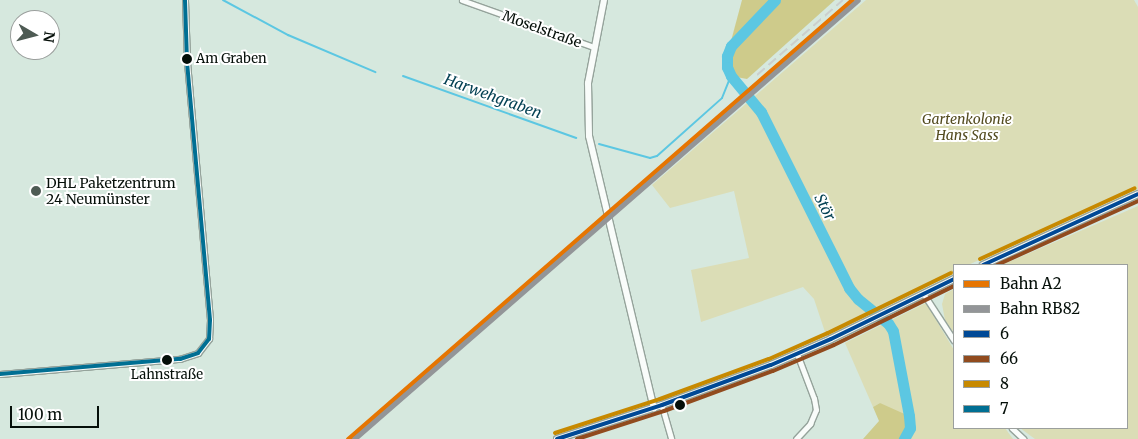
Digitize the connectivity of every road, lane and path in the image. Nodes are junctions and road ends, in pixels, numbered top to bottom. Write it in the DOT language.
graph roads {
  1 [pos="185,0"];
  2 [pos="462,0"];
  3 [pos="604,0"];
  4 [pos="594,48"];
  5 [pos="1138,194"];
  6 [pos="985,264"];
  7 [pos="953,280"];
  8 [pos="924,294"];
  9 [pos="953,338"];
  10 [pos="797,354"];
  11 [pos="0,374"];
  12 [pos="662,405"];
  13 [pos="654,408"];
  14 [pos="1013,429"];
  15 [pos="557,439"];
  16 [pos="669,439"];
  17 [pos="796,439"];
  18 [pos="1024,439"];
  1 -- 11 [label="street"];
  2 -- 4 [label="street, Moselstraße"];
  3 -- 4 [label="street"];
  4 -- 13 [label="street"];
  5 -- 6 [label="street"];
  7 -- 8 [label="street"];
  8 -- 9 [label="street"];
  8 -- 10 [label="street"];
  10 -- 12 [label="street"];
  10 -- 17 [label="street"];
  12 -- 13 [label="street"];
  12 -- 16 [label="street"];
  13 -- 15 [label="street"];
  14 -- 18 [label="street"];
}
